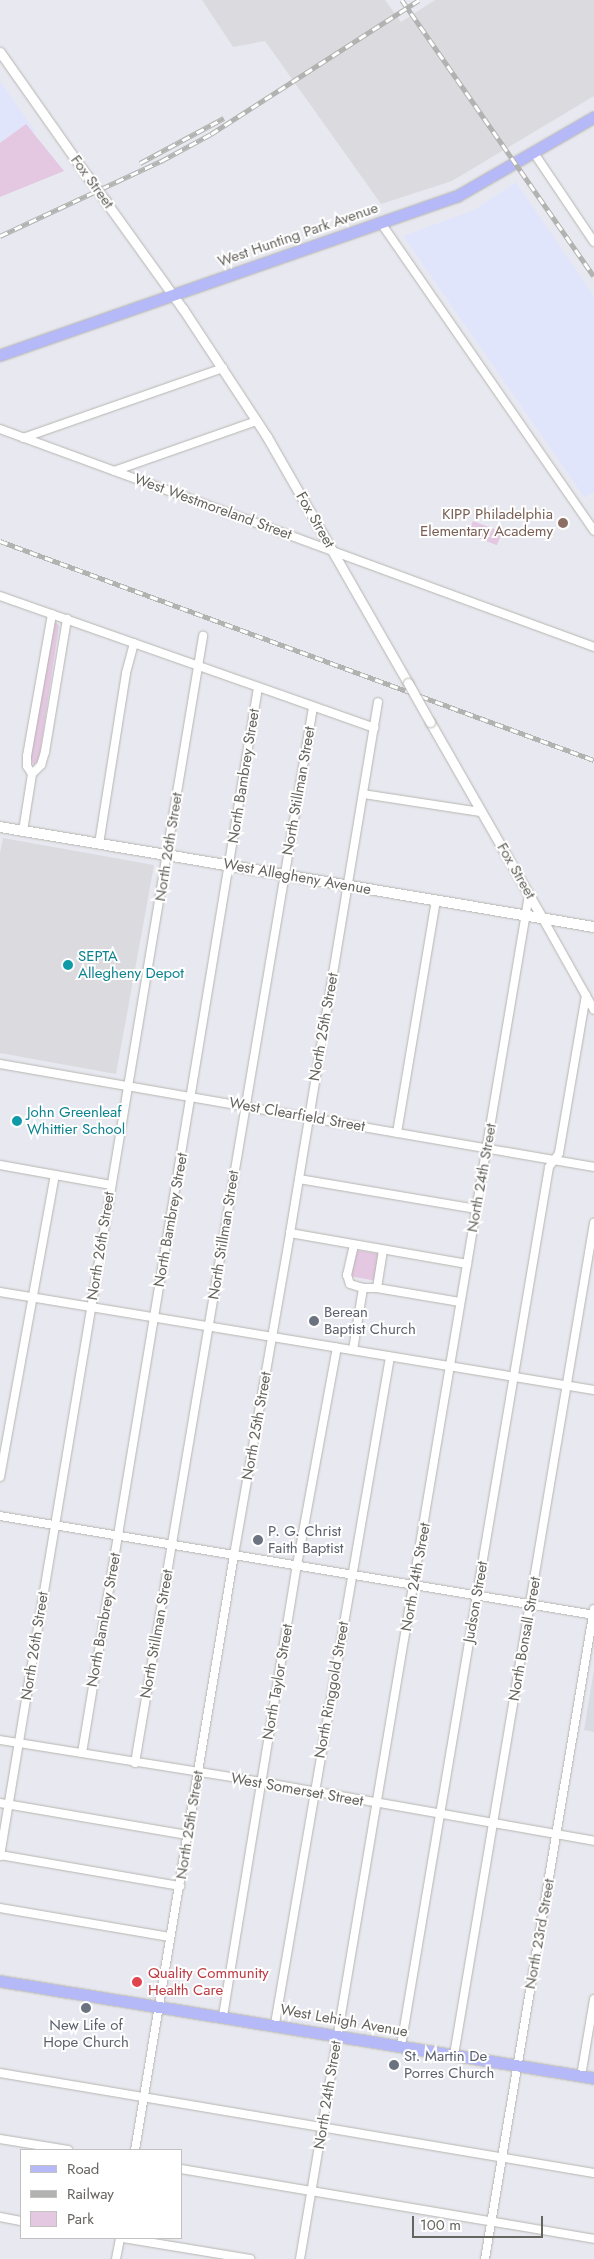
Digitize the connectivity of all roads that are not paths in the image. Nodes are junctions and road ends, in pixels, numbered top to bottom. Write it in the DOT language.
graph roads {
  1 [pos="0,52"];
  2 [pos="594,117"];
  3 [pos="534,153"];
  4 [pos="381,223"];
  5 [pos="594,242"];
  6 [pos="172,295"];
  7 [pos="0,355"];
  8 [pos="222,368"];
  9 [pos="257,421"];
  10 [pos="0,429"];
  11 [pos="23,438"];
  12 [pos="114,471"];
  13 [pos="594,531"];
  14 [pos="333,551"];
  15 [pos="0,596"];
  16 [pos="52,614"];
  17 [pos="67,619"];
  18 [pos="203,636"];
  19 [pos="134,643"];
  20 [pos="594,648"];
  21 [pos="199,666"];
  22 [pos="258,687"];
  23 [pos="378,702"];
  24 [pos="313,707"];
  25 [pos="374,728"];
  26 [pos="32,774"];
  27 [pos="362,794"];
  28 [pos="480,812"];
  29 [pos="0,827"];
  30 [pos="23,831"];
  31 [pos="99,844"];
  32 [pos="168,855"];
  33 [pos="230,866"];
  34 [pos="284,875"];
  35 [pos="348,886"];
  36 [pos="529,895"];
  37 [pos="436,901"];
  38 [pos="526,917"];
  39 [pos="543,919"];
  40 [pos="594,927"];
  41 [pos="586,995"];
  42 [pos="594,1010"];
  43 [pos="0,1064"];
  44 [pos="129,1086"];
  45 [pos="192,1097"];
  46 [pos="245,1106"];
  47 [pos="308,1117"];
  48 [pos="397,1133"];
  49 [pos="487,1148"];
  50 [pos="554,1160"];
  51 [pos="594,1167"];
  52 [pos="1,1168"];
  53 [pos="55,1175"];
  54 [pos="299,1179"];
  55 [pos="111,1184"];
  56 [pos="476,1209"];
  57 [pos="594,1222"];
  58 [pos="290,1233"];
  59 [pos="354,1245"];
  60 [pos="384,1251"];
  61 [pos="467,1264"];
  62 [pos="363,1288"];
  63 [pos="377,1288"];
  64 [pos="0,1292"];
  65 [pos="32,1297"];
  66 [pos="460,1302"];
  67 [pos="91,1307"];
  68 [pos="155,1317"];
  69 [pos="209,1326"];
  70 [pos="272,1337"];
  71 [pos="337,1348"];
  72 [pos="353,1350"];
  73 [pos="390,1357"];
  74 [pos="452,1367"];
  75 [pos="514,1377"];
  76 [pos="568,1386"];
  77 [pos="594,1390"];
  78 [pos="0,1477"];
  79 [pos="0,1516"];
  80 [pos="55,1525"];
  81 [pos="118,1536"];
  82 [pos="173,1545"];
  83 [pos="234,1555"];
  84 [pos="297,1566"];
  85 [pos="352,1575"];
  86 [pos="414,1585"];
  87 [pos="477,1596"];
  88 [pos="530,1604"];
  89 [pos="594,1613"];
  90 [pos="0,1740"];
  91 [pos="19,1743"];
  92 [pos="82,1753"];
  93 [pos="134,1763"];
  94 [pos="198,1773"];
  95 [pos="261,1782"];
  96 [pos="315,1793"];
  97 [pos="0,1803"];
  98 [pos="9,1804"];
  99 [pos="377,1804"];
  100 [pos="439,1815"];
  101 [pos="493,1824"];
  102 [pos="187,1835"];
  103 [pos="557,1835"];
  104 [pos="594,1841"];
  105 [pos="0,1856"];
  106 [pos="180,1886"];
  107 [pos="0,1908"];
  108 [pos="170,1937"];
  109 [pos="0,1981"];
  110 [pos="594,1998"];
  111 [pos="159,2006"];
  112 [pos="223,2016"];
  113 [pos="275,2024"];
  114 [pos="338,2036"];
  115 [pos="402,2046"];
  116 [pos="454,2055"];
  117 [pos="517,2066"];
  118 [pos="0,2073"];
  119 [pos="581,2076"];
  120 [pos="594,2078"];
  121 [pos="144,2097"];
  122 [pos="323,2128"];
  123 [pos="0,2139"];
  124 [pos="62,2149"];
  125 [pos="135,2149"];
  126 [pos="502,2158"];
  127 [pos="182,2169"];
  128 [pos="594,2173"];
  129 [pos="312,2191"];
  130 [pos="0,2217"];
  131 [pos="20,2221"];
  132 [pos="492,2221"];
  133 [pos="594,2238"];
  134 [pos="121,2239"];
  135 [pos="127,2239"];
  136 [pos="116,2259"];
  137 [pos="250,2259"];
  138 [pos="300,2259"];
  139 [pos="485,2259"];
  1 -- 6 [label="street, Fox Street, bridge"];
  2 -- 3 [label="main road, West Hunting Park Avenue"];
  3 -- 4 [label="main road, West Hunting Park Avenue"];
  3 -- 5 [label="street"];
  4 -- 6 [label="main road, West Hunting Park Avenue"];
  4 -- 13 [label="street"];
  6 -- 7 [label="main road, West Hunting Park Avenue"];
  6 -- 8 [label="street, Fox Street"];
  8 -- 9 [label="street, Fox Street"];
  8 -- 11 [label="street"];
  9 -- 12 [label="street"];
  9 -- 14 [label="street, Fox Street"];
  10 -- 11 [label="street, West Westmoreland Street"];
  11 -- 12 [label="street, West Westmoreland Street"];
  12 -- 14 [label="street, West Westmoreland Street"];
  14 -- 20 [label="street, West Westmoreland Street"];
  14 -- 28 [label="street, Fox Street, bridge"];
  15 -- 16 [label="street"];
  16 -- 17 [label="street"];
  16 -- 26 [label="street"];
  17 -- 19 [label="street"];
  17 -- 26 [label="street"];
  18 -- 21 [label="street, North 26th Street"];
  19 -- 21 [label="street"];
  19 -- 31 [label="street"];
  21 -- 22 [label="street"];
  21 -- 32 [label="street, North 26th Street"];
  22 -- 24 [label="street"];
  22 -- 33 [label="street, North Bambrey Street"];
  23 -- 25 [label="street, North 25th Street"];
  24 -- 25 [label="street"];
  24 -- 34 [label="street, North Stillman Street"];
  25 -- 27 [label="street, North 25th Street"];
  26 -- 30 [label="street"];
  27 -- 28 [label="street"];
  27 -- 35 [label="street, North 25th Street"];
  28 -- 36 [label="street, Fox Street"];
  29 -- 30 [label="main road, West Allegheny Avenue"];
  30 -- 31 [label="main road, West Allegheny Avenue"];
  31 -- 32 [label="main road, West Allegheny Avenue"];
  32 -- 33 [label="main road, West Allegheny Avenue"];
  32 -- 44 [label="street, North 26th Street"];
  33 -- 34 [label="main road, West Allegheny Avenue"];
  33 -- 45 [label="street, North Bambrey Street"];
  34 -- 35 [label="main road, West Allegheny Avenue"];
  34 -- 46 [label="street, North Stillman Street"];
  35 -- 37 [label="main road, West Allegheny Avenue"];
  35 -- 47 [label="street, North 25th Street"];
  36 -- 38 [label="street, North 24th Street"];
  36 -- 39 [label="street, Fox Street"];
  37 -- 38 [label="main road, West Allegheny Avenue"];
  37 -- 48 [label="street"];
  38 -- 39 [label="main road, West Allegheny Avenue"];
  38 -- 49 [label="street, North 24th Street"];
  39 -- 40 [label="main road, West Allegheny Avenue"];
  39 -- 41 [label="street, Fox Street"];
  41 -- 42 [label="street, Fox Street"];
  41 -- 50 [label="street, Judson Street"];
  43 -- 44 [label="street, West Clearfield Street"];
  44 -- 45 [label="street, West Clearfield Street"];
  44 -- 55 [label="street, North 26th Street"];
  45 -- 46 [label="street, West Clearfield Street"];
  45 -- 68 [label="street, North Bambrey Street"];
  46 -- 47 [label="street, West Clearfield Street"];
  46 -- 69 [label="street, North Stillman Street"];
  47 -- 48 [label="street, West Clearfield Street"];
  47 -- 54 [label="street, North 25th Street"];
  48 -- 49 [label="street, West Clearfield Street"];
  49 -- 50 [label="street, West Clearfield Street"];
  49 -- 56 [label="street, North 24th Street"];
  50 -- 51 [label="street, West Clearfield Street"];
  50 -- 75 [label="street, Judson Street"];
  52 -- 53 [label="street"];
  53 -- 55 [label="street"];
  53 -- 65 [label="street"];
  54 -- 56 [label="street"];
  54 -- 58 [label="street, North 25th Street"];
  55 -- 67 [label="street, North 26th Street"];
  56 -- 61 [label="street, North 24th Street"];
  57 -- 76 [label="street, North Bonsall Street"];
  58 -- 59 [label="street"];
  58 -- 70 [label="street, North 25th Street"];
  59 -- 60 [label="street"];
  59 -- 62 [label="street"];
  60 -- 61 [label="street"];
  60 -- 63 [label="street"];
  61 -- 66 [label="street, North 24th Street"];
  62 -- 63 [label="street"];
  62 -- 72 [label="street"];
  63 -- 66 [label="street"];
  64 -- 65 [label="street"];
  65 -- 67 [label="street"];
  65 -- 78 [label="street"];
  66 -- 74 [label="street, North 24th Street"];
  67 -- 68 [label="street"];
  67 -- 80 [label="street, North 26th Street"];
  68 -- 69 [label="street"];
  68 -- 81 [label="street, North Bambrey Street"];
  69 -- 70 [label="street"];
  69 -- 82 [label="street, North Stillman Street"];
  70 -- 71 [label="street"];
  70 -- 83 [label="street, North 25th Street"];
  71 -- 72 [label="street"];
  71 -- 84 [label="street, North Taylor Street"];
  72 -- 73 [label="street"];
  73 -- 74 [label="street"];
  73 -- 85 [label="street, North Ringgold Street"];
  74 -- 75 [label="street"];
  74 -- 86 [label="street, North 24th Street"];
  75 -- 76 [label="street"];
  75 -- 87 [label="street, Judson Street"];
  76 -- 77 [label="street"];
  76 -- 88 [label="street, North Bonsall Street"];
  79 -- 80 [label="street"];
  80 -- 81 [label="street"];
  80 -- 91 [label="street, North 26th Street"];
  81 -- 82 [label="street"];
  81 -- 92 [label="street, North Bambrey Street"];
  82 -- 83 [label="street"];
  82 -- 93 [label="street, North Stillman Street"];
  83 -- 84 [label="street"];
  83 -- 94 [label="street, North 25th Street"];
  84 -- 85 [label="street"];
  84 -- 95 [label="street, North Taylor Street"];
  85 -- 86 [label="street"];
  85 -- 96 [label="street, North Ringgold Street"];
  86 -- 87 [label="street"];
  86 -- 99 [label="street, North 24th Street"];
  87 -- 88 [label="street"];
  87 -- 100 [label="street, Judson Street"];
  88 -- 89 [label="street"];
  88 -- 101 [label="street, North Bonsall Street"];
  89 -- 103 [label="street, North 23rd Street"];
  90 -- 91 [label="street, West Somerset Street"];
  91 -- 92 [label="street, West Somerset Street"];
  91 -- 98 [label="street, North 26th Street"];
  92 -- 93 [label="street, West Somerset Street"];
  93 -- 94 [label="street, West Somerset Street"];
  94 -- 95 [label="street, West Somerset Street"];
  94 -- 102 [label="street, North 25th Street"];
  95 -- 96 [label="street, West Somerset Street"];
  95 -- 112 [label="street, North Taylor Street"];
  96 -- 99 [label="street, West Somerset Street"];
  96 -- 113 [label="street, North Ringgold Street"];
  97 -- 98 [label="street"];
  98 -- 102 [label="street"];
  98 -- 105 [label="street, North 26th Street"];
  99 -- 100 [label="street, West Somerset Street"];
  99 -- 114 [label="street, North 24th Street"];
  100 -- 101 [label="street, West Somerset Street"];
  100 -- 115 [label="street, Judson Street"];
  101 -- 103 [label="street, West Somerset Street"];
  101 -- 116 [label="street, North Bonsall Street"];
  102 -- 106 [label="street, North 25th Street"];
  103 -- 104 [label="street, West Somerset Street"];
  103 -- 117 [label="street, North 23rd Street"];
  105 -- 106 [label="street"];
  106 -- 108 [label="street, North 25th Street"];
  107 -- 108 [label="street"];
  108 -- 111 [label="street, North 25th Street"];
  109 -- 111 [label="main road, West Lehigh Avenue"];
  110 -- 119 [label="street"];
  111 -- 112 [label="main road, West Lehigh Avenue"];
  111 -- 121 [label="street, North 25th Street"];
  112 -- 113 [label="main road, West Lehigh Avenue"];
  113 -- 114 [label="main road, West Lehigh Avenue"];
  114 -- 115 [label="main road, West Lehigh Avenue"];
  114 -- 122 [label="street, North 24th Street"];
  115 -- 116 [label="main road, West Lehigh Avenue"];
  116 -- 117 [label="main road, West Lehigh Avenue"];
  117 -- 119 [label="main road, West Lehigh Avenue"];
  117 -- 126 [label="street, North 23rd Street"];
  118 -- 121 [label="street"];
  119 -- 120 [label="main road, West Lehigh Avenue"];
  121 -- 122 [label="street"];
  121 -- 125 [label="street, North 25th Street"];
  122 -- 126 [label="street"];
  122 -- 129 [label="street, North 24th Street"];
  123 -- 124 [label="street"];
  126 -- 128 [label="street"];
  126 -- 132 [label="street, North 23rd Street"];
  127 -- 129 [label="street"];
  129 -- 132 [label="street"];
  129 -- 138 [label="street, North 24th Street"];
  130 -- 131 [label="street"];
  132 -- 133 [label="street"];
  132 -- 139 [label="street, North 23rd Street"];
  134 -- 136 [label="street"];
  135 -- 137 [label="street"];
}
